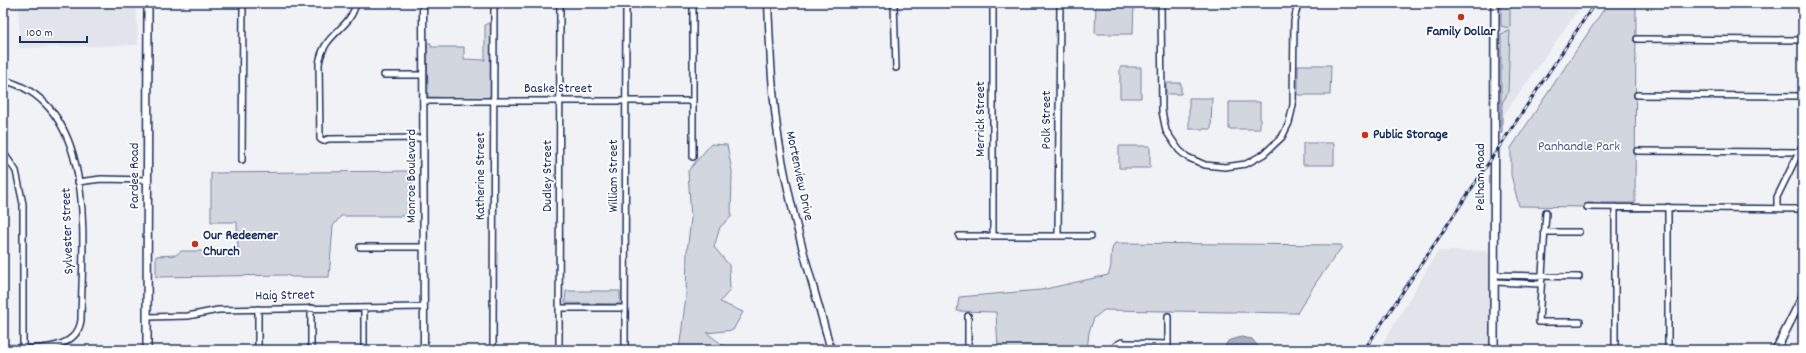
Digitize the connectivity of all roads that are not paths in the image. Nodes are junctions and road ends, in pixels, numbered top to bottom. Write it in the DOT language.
graph roads {
  1 [pos="148,3"];
  2 [pos="243,3"];
  3 [pos="356,3"];
  4 [pos="423,3"];
  5 [pos="494,3"];
  6 [pos="560,3"];
  7 [pos="626,3"];
  8 [pos="693,3"];
  9 [pos="768,3"];
  10 [pos="894,3"];
  11 [pos="993,3"];
  12 [pos="1060,3"];
  13 [pos="1161,3"];
  14 [pos="1298,3"];
  15 [pos="1495,3"];
  16 [pos="1637,39"];
  17 [pos="1803,40"];
  18 [pos="896,68"];
  19 [pos="384,75"];
  20 [pos="423,75"];
  21 [pos="3,80"];
  22 [pos="1637,95"];
  23 [pos="1803,96"];
  24 [pos="560,101"];
  25 [pos="626,101"];
  26 [pos="693,101"];
  27 [pos="424,102"];
  28 [pos="493,102"];
  29 [pos="424,138"];
  30 [pos="1803,144"];
  31 [pos="1637,151"];
  32 [pos="3,152"];
  33 [pos="1799,152"];
  34 [pos="693,157"];
  35 [pos="242,160"];
  36 [pos="148,180"];
  37 [pos="78,182"];
  38 [pos="1587,207"];
  39 [pos="1615,207"];
  40 [pos="1668,207"];
  41 [pos="1777,208"];
  42 [pos="1803,209"];
  43 [pos="1546,212"];
  44 [pos="1544,232"];
  45 [pos="1579,232"];
  46 [pos="959,236"];
  47 [pos="993,236"];
  48 [pos="1058,236"];
  49 [pos="1091,236"];
  50 [pos="424,246"];
  51 [pos="360,247"];
  52 [pos="1541,277"];
  53 [pos="1579,277"];
  54 [pos="1495,279"];
  55 [pos="1540,284"];
  56 [pos="1803,296"];
  57 [pos="424,307"];
  58 [pos="311,308"];
  59 [pos="364,308"];
  60 [pos="559,308"];
  61 [pos="625,308"];
  62 [pos="258,309"];
  63 [pos="968,316"];
  64 [pos="1168,316"];
  65 [pos="147,317"];
  66 [pos="1580,322"];
  67 [pos="1126,343"];
  68 [pos="1168,344"];
  69 [pos="3,348"];
  70 [pos="23,348"];
  71 [pos="147,350"];
  72 [pos="258,350"];
  73 [pos="311,350"];
  74 [pos="364,350"];
  75 [pos="424,350"];
  76 [pos="492,350"];
  77 [pos="559,350"];
  78 [pos="625,350"];
  79 [pos="831,350"];
  80 [pos="968,350"];
  81 [pos="1115,350"];
  82 [pos="1129,350"];
  83 [pos="1168,350"];
  84 [pos="1494,350"];
  85 [pos="1615,350"];
  86 [pos="1668,350"];
  87 [pos="1776,350"];
  1 -- 36 [label="main road, Pardee Road"];
  2 -- 35 [label="street"];
  3 -- 29 [label="street"];
  4 -- 20 [label="street, Monroe Boulevard"];
  5 -- 28 [label="street, Katherine Street"];
  6 -- 24 [label="street, Dudley Street"];
  7 -- 25 [label="street, William Street"];
  8 -- 26 [label="street"];
  9 -- 79 [label="street, Mortenview Drive"];
  10 -- 18 [label="street"];
  11 -- 47 [label="street, Merrick Street"];
  12 -- 48 [label="street, Polk Street"];
  13 -- 14 [label="street"];
  15 -- 54 [label="main road, Pelham Road"];
  16 -- 17 [label="street"];
  19 -- 20 [label="street"];
  20 -- 27 [label="street, Monroe Boulevard"];
  21 -- 37 [label="street, Sylvester Street"];
  22 -- 23 [label="street"];
  24 -- 25 [label="street, Baske Street"];
  24 -- 28 [label="street, Baske Street"];
  24 -- 60 [label="street, Dudley Street"];
  25 -- 26 [label="street, Baske Street"];
  25 -- 61 [label="street, William Street"];
  26 -- 34 [label="street"];
  27 -- 28 [label="street, Baske Street"];
  27 -- 29 [label="street, Monroe Boulevard"];
  28 -- 76 [label="street, Katherine Street"];
  29 -- 50 [label="street, Monroe Boulevard"];
  30 -- 33 [label="street"];
  31 -- 33 [label="street"];
  32 -- 70 [label="street"];
  33 -- 41 [label="street"];
  36 -- 37 [label="street"];
  36 -- 65 [label="main road, Pardee Road"];
  37 -- 70 [label="street, Sylvester Street"];
  38 -- 39 [label="street"];
  39 -- 40 [label="street"];
  39 -- 85 [label="street"];
  40 -- 41 [label="street"];
  40 -- 86 [label="street"];
  41 -- 42 [label="street"];
  43 -- 44 [label="street"];
  44 -- 45 [label="street"];
  44 -- 52 [label="street"];
  46 -- 47 [label="street"];
  47 -- 48 [label="street"];
  48 -- 49 [label="street"];
  50 -- 51 [label="street"];
  50 -- 57 [label="street, Monroe Boulevard"];
  52 -- 53 [label="street"];
  52 -- 54 [label="street"];
  52 -- 55 [label="street"];
  54 -- 55 [label="street"];
  54 -- 84 [label="main road, Pelham Road"];
  55 -- 66 [label="street"];
  56 -- 87 [label="main road"];
  57 -- 59 [label="street, Haig Street"];
  57 -- 75 [label="street, Monroe Boulevard"];
  58 -- 59 [label="street, Haig Street"];
  58 -- 62 [label="street, Haig Street"];
  58 -- 73 [label="street"];
  59 -- 74 [label="street"];
  60 -- 61 [label="street"];
  60 -- 77 [label="street, Dudley Street"];
  61 -- 78 [label="street, William Street"];
  62 -- 65 [label="street, Haig Street"];
  62 -- 72 [label="street"];
  63 -- 80 [label="street"];
  64 -- 68 [label="street"];
  65 -- 71 [label="main road, Pardee Road"];
  67 -- 68 [label="street"];
  67 -- 81 [label="street"];
  67 -- 82 [label="street"];
  68 -- 83 [label="street"];
  69 -- 70 [label="street, Sylvester Street"];
}
